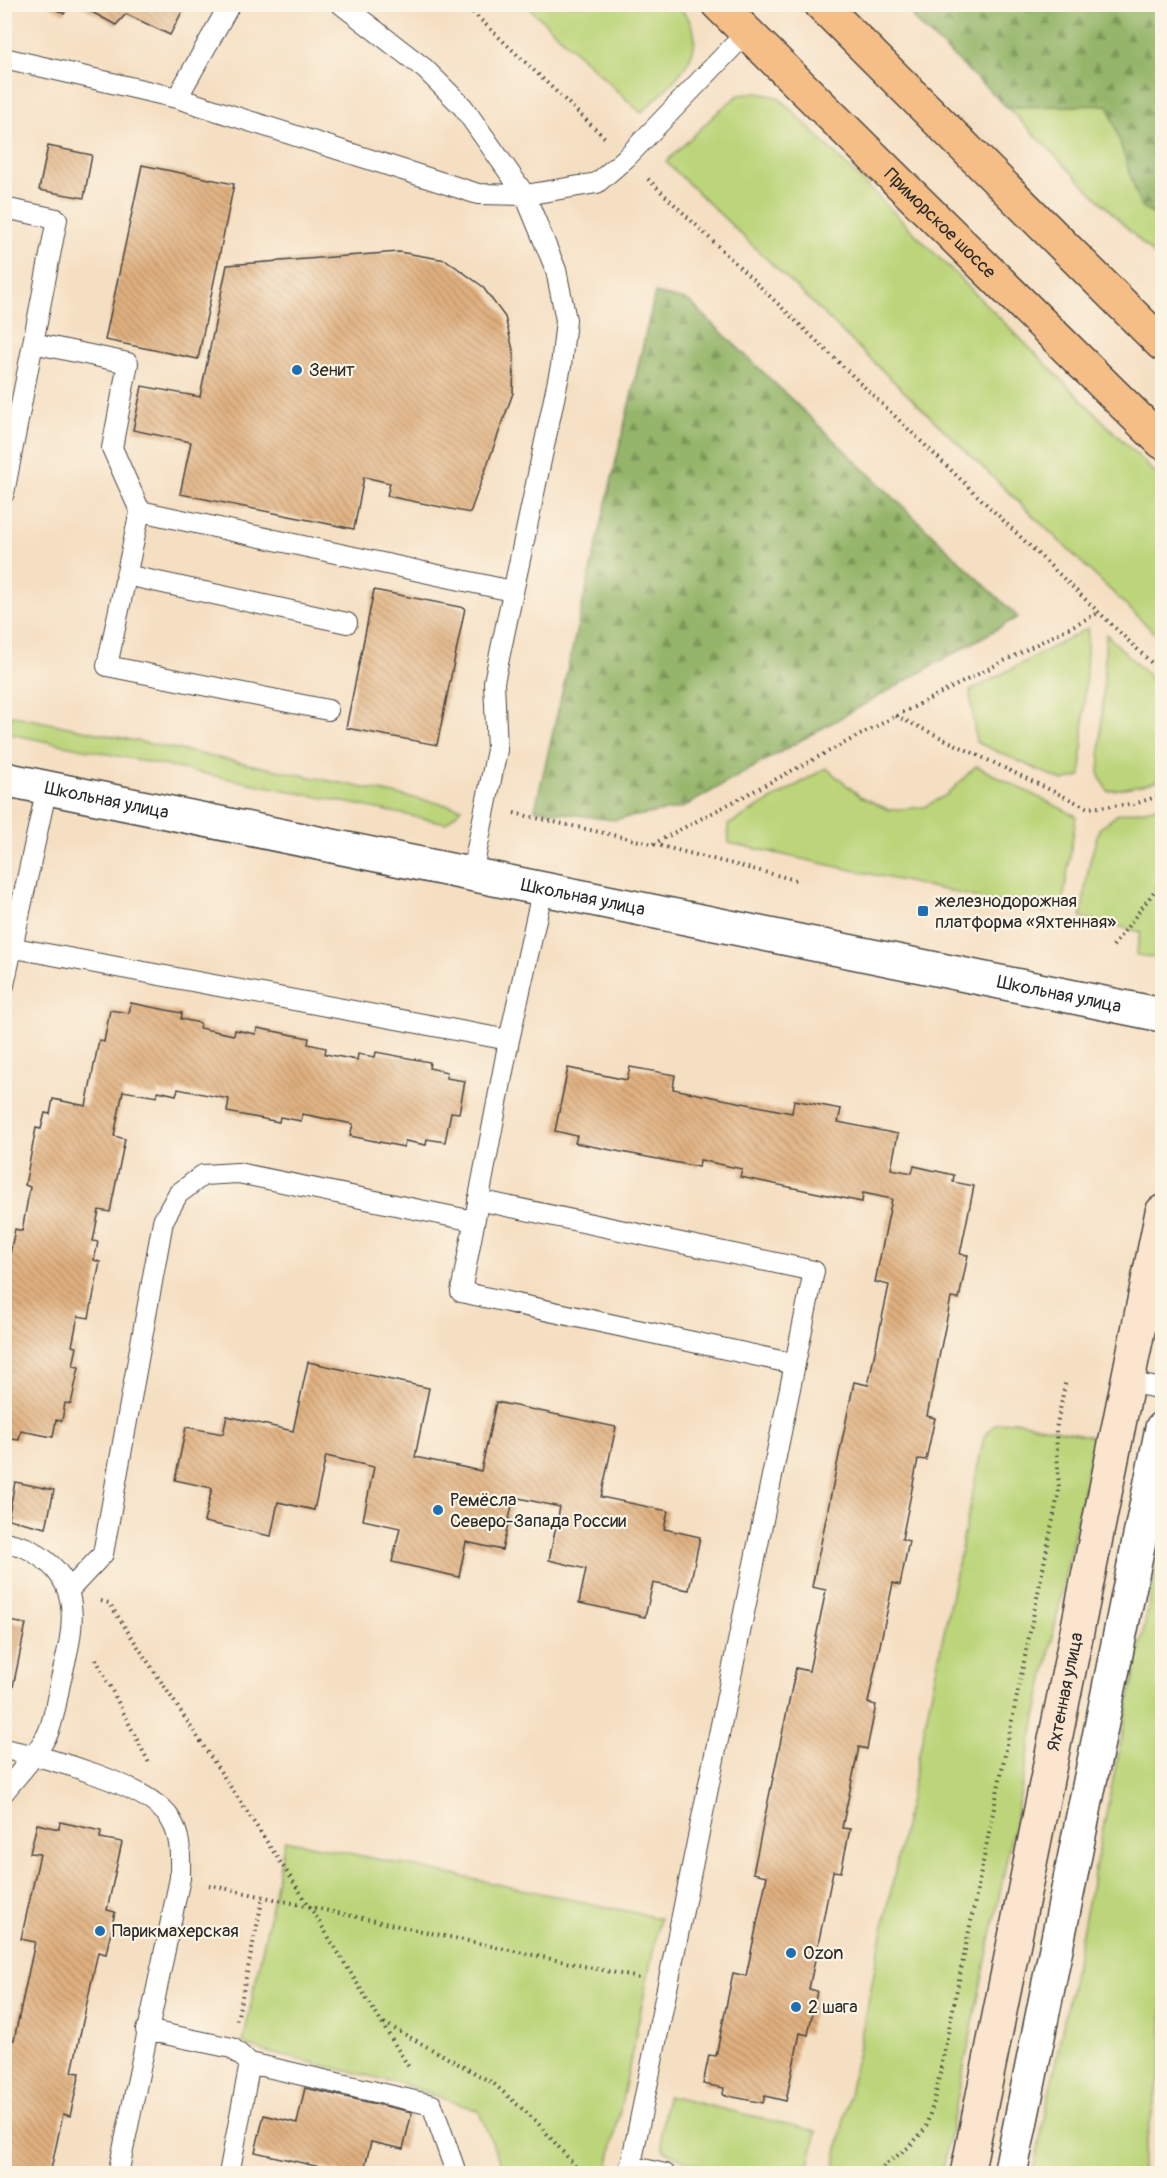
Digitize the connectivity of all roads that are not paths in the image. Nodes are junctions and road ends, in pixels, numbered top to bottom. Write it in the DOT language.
graph roads {
  1 [pos="230,4"];
  2 [pos="341,4"];
  3 [pos="718,4"];
  4 [pos="821,4"];
  5 [pos="747,32"];
  6 [pos="5,58"];
  7 [pos="177,98"];
  8 [pos="525,195"];
  9 [pos="4,208"];
  10 [pos="33,343"];
  11 [pos="1162,344"];
  12 [pos="1162,442"];
  13 [pos="4,493"];
  14 [pos="140,511"];
  15 [pos="126,575"];
  16 [pos="512,591"];
  17 [pos="347,623"];
  18 [pos="328,710"];
  19 [pos="4,779"];
  20 [pos="47,787"];
  21 [pos="472,874"];
  22 [pos="543,888"];
  23 [pos="8,947"];
  24 [pos="4,985"];
  25 [pos="1162,1015"];
  26 [pos="509,1040"];
  27 [pos="478,1200"];
  28 [pos="1162,1212"];
  29 [pos="474,1221"];
  30 [pos="795,1364"];
  31 [pos="1128,1382"];
  32 [pos="1162,1389"];
  33 [pos="1162,1428"];
  34 [pos="4,1542"];
  35 [pos="69,1590"];
  36 [pos="4,1749"];
  37 [pos="34,1755"];
  38 [pos="4,1792"];
  39 [pos="146,2030"];
  40 [pos="249,2063"];
  41 [pos="630,2170"];
  42 [pos="118,2174"];
  43 [pos="229,2174"];
  44 [pos="453,2174"];
  45 [pos="665,2174"];
  46 [pos="967,2174"];
  47 [pos="1010,2174"];
  1 -- 7 [label="lane"];
  2 -- 8 [label="lane"];
  3 -- 5 [label="main road, Приморское шоссе"];
  4 -- 11 [label="main road"];
  5 -- 8 [label="lane"];
  5 -- 12 [label="main road, Приморское шоссе"];
  6 -- 7 [label="lane"];
  7 -- 8 [label="lane"];
  8 -- 16 [label="lane"];
  9 -- 10 [label="lane"];
  10 -- 13 [label="lane"];
  10 -- 14 [label="lane"];
  14 -- 15 [label="lane"];
  14 -- 16 [label="lane"];
  15 -- 17 [label="lane"];
  15 -- 18 [label="lane"];
  16 -- 21 [label="lane"];
  19 -- 20 [label="street, Школьная улица"];
  20 -- 21 [label="street, Школьная улица"];
  20 -- 23 [label="lane"];
  21 -- 22 [label="street, Школьная улица"];
  22 -- 25 [label="street, Школьная улица"];
  22 -- 26 [label="lane"];
  23 -- 24 [label="lane"];
  23 -- 26 [label="lane"];
  26 -- 27 [label="lane"];
  27 -- 29 [label="lane"];
  27 -- 30 [label="lane"];
  28 -- 31 [label="main road, Яхтенная улица"];
  29 -- 30 [label="lane"];
  29 -- 35 [label="lane"];
  30 -- 41 [label="lane"];
  31 -- 32 [label="lane"];
  31 -- 46 [label="main road, Яхтенная улица"];
  33 -- 47 [label="street"];
  34 -- 35 [label="lane"];
  35 -- 37 [label="lane"];
  36 -- 37 [label="lane"];
  37 -- 38 [label="lane"];
  37 -- 39 [label="lane"];
  39 -- 40 [label="lane"];
  39 -- 42 [label="lane"];
  40 -- 43 [label="lane"];
  40 -- 44 [label="lane"];
  41 -- 45 [label="lane"];
}
